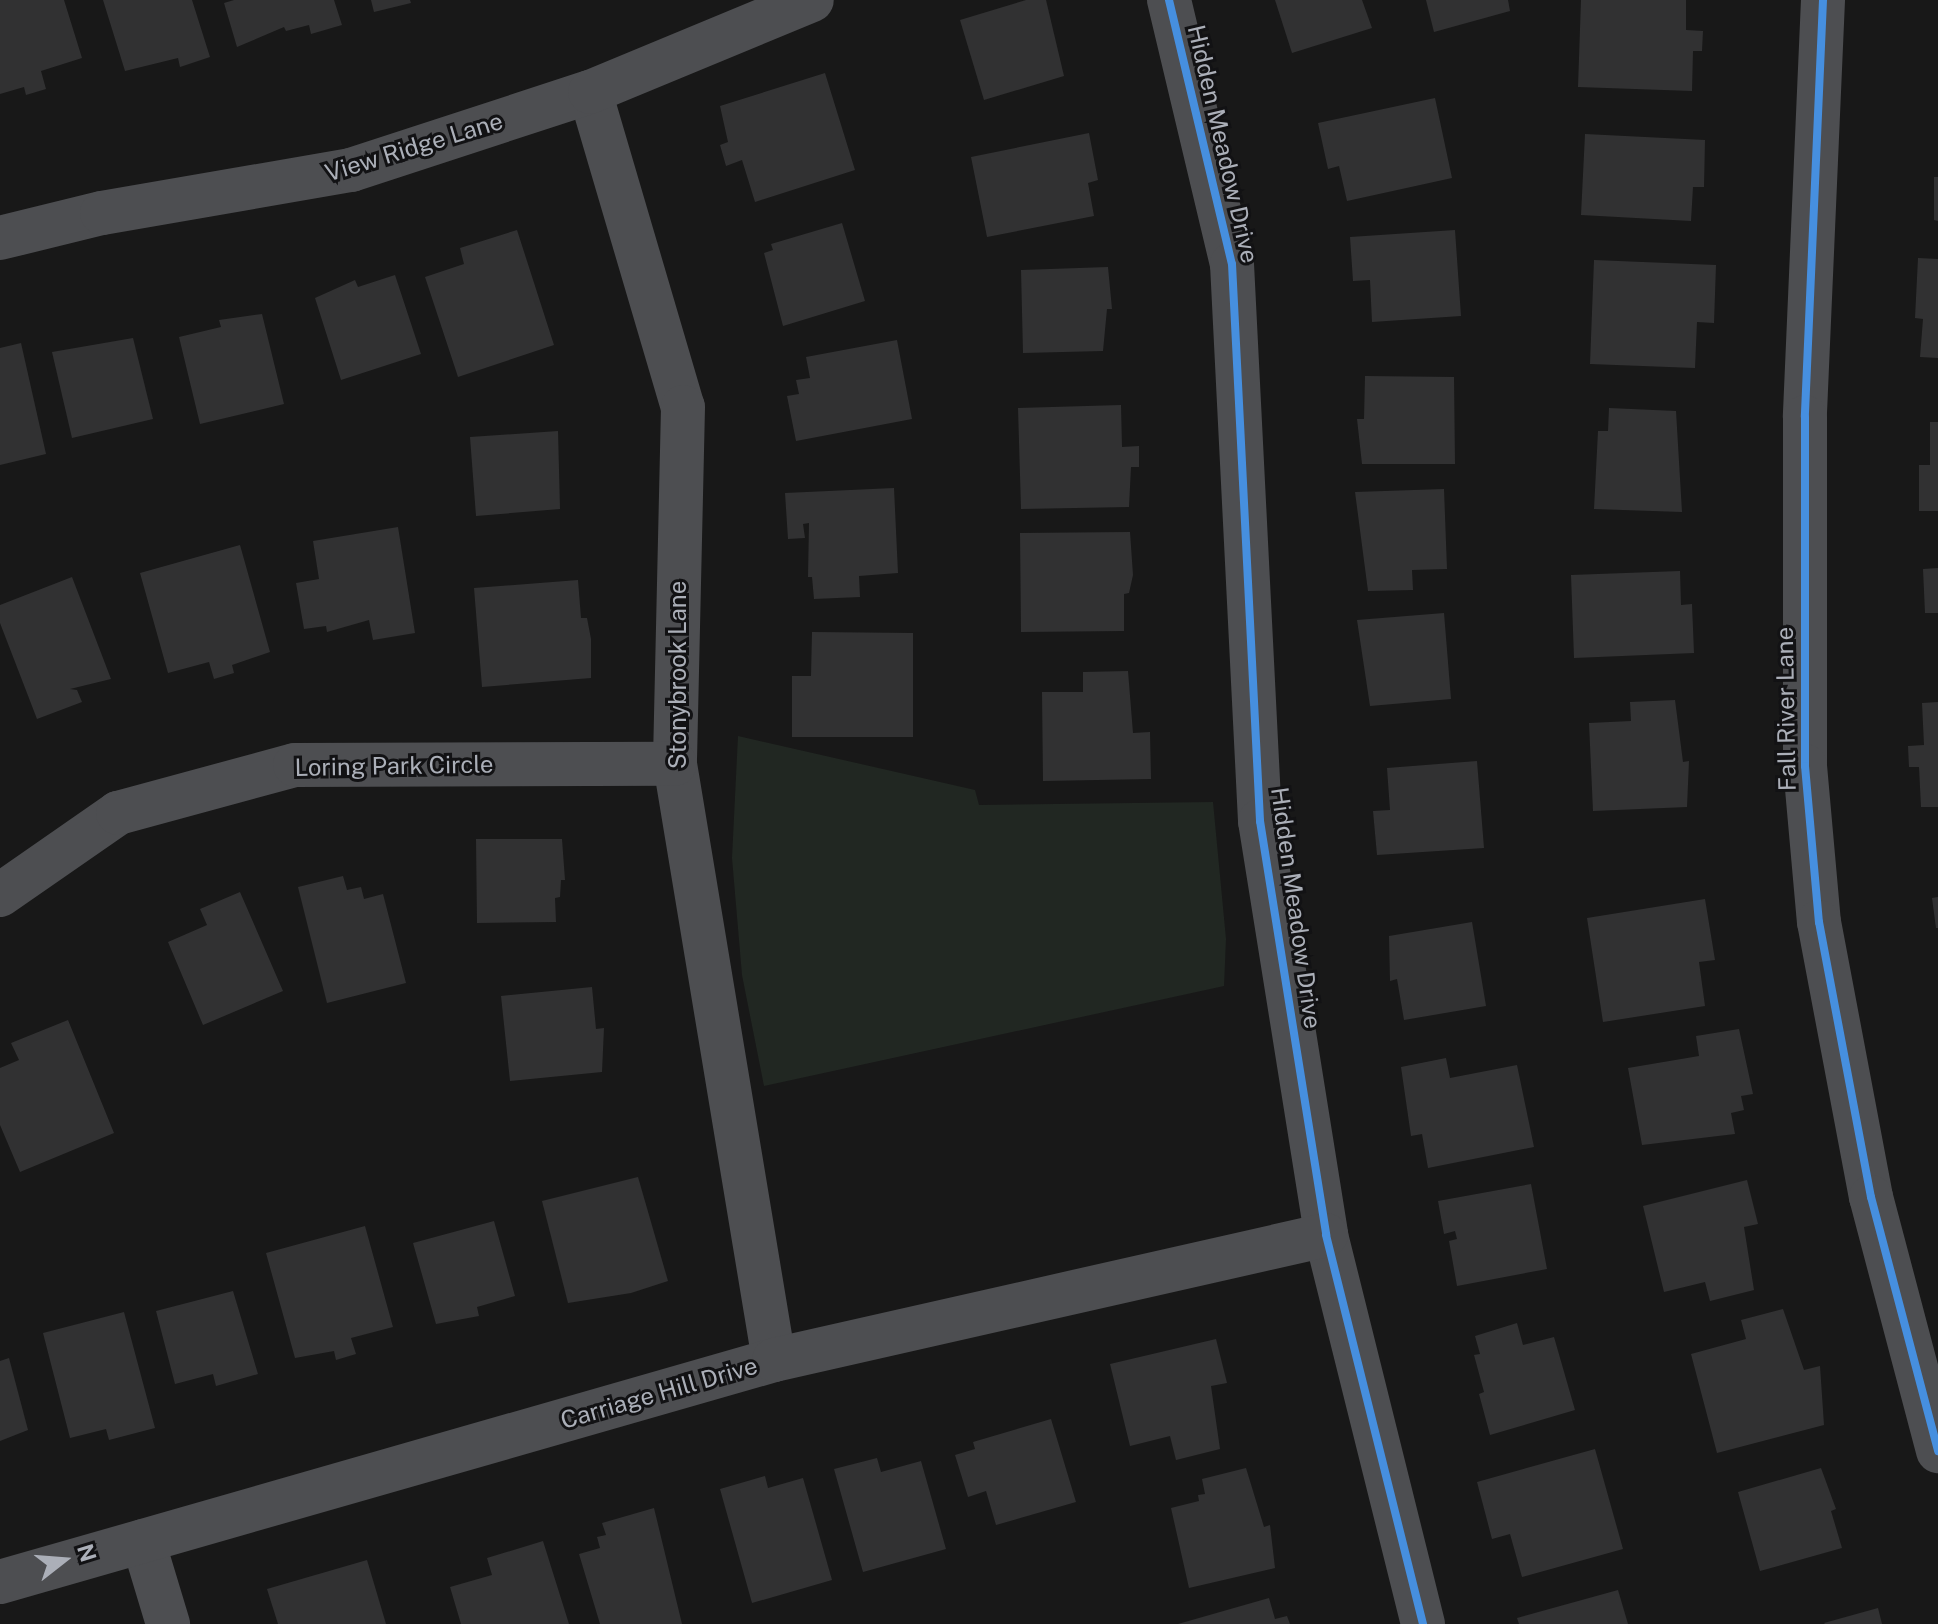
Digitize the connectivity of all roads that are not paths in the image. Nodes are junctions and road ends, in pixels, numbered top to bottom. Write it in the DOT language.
graph roads {
  1 [pos="812,0"];
  2 [pos="1169,0"];
  3 [pos="1823,0"];
  4 [pos="590,92"];
  5 [pos="0,238"];
  6 [pos="675,764"];
  7 [pos="0,895"];
  8 [pos="1326,1235"];
  9 [pos="774,1360"];
  10 [pos="1938,1451"];
  11 [pos="143,1541"];
  12 [pos="0,1582"];
  13 [pos="168,1624"];
  14 [pos="1423,1624"];
  1 -- 4 [label="street, View Ridge Lane"];
  2 -- 8 [label="street, Hidden Meadow Drive"];
  3 -- 10 [label="street, Fall River Lane"];
  4 -- 5 [label="street, View Ridge Lane"];
  4 -- 6 [label="street, Stonybrook Lane"];
  6 -- 7 [label="street, Loring Park Circle"];
  6 -- 9 [label="street, Stonybrook Lane"];
  8 -- 9 [label="street, Carriage Hill Drive"];
  8 -- 14 [label="street, Hidden Meadow Drive"];
  9 -- 11 [label="street, Carriage Hill Drive"];
  11 -- 12 [label="street, Carriage Hill Drive"];
  11 -- 13 [label="street"];
}
